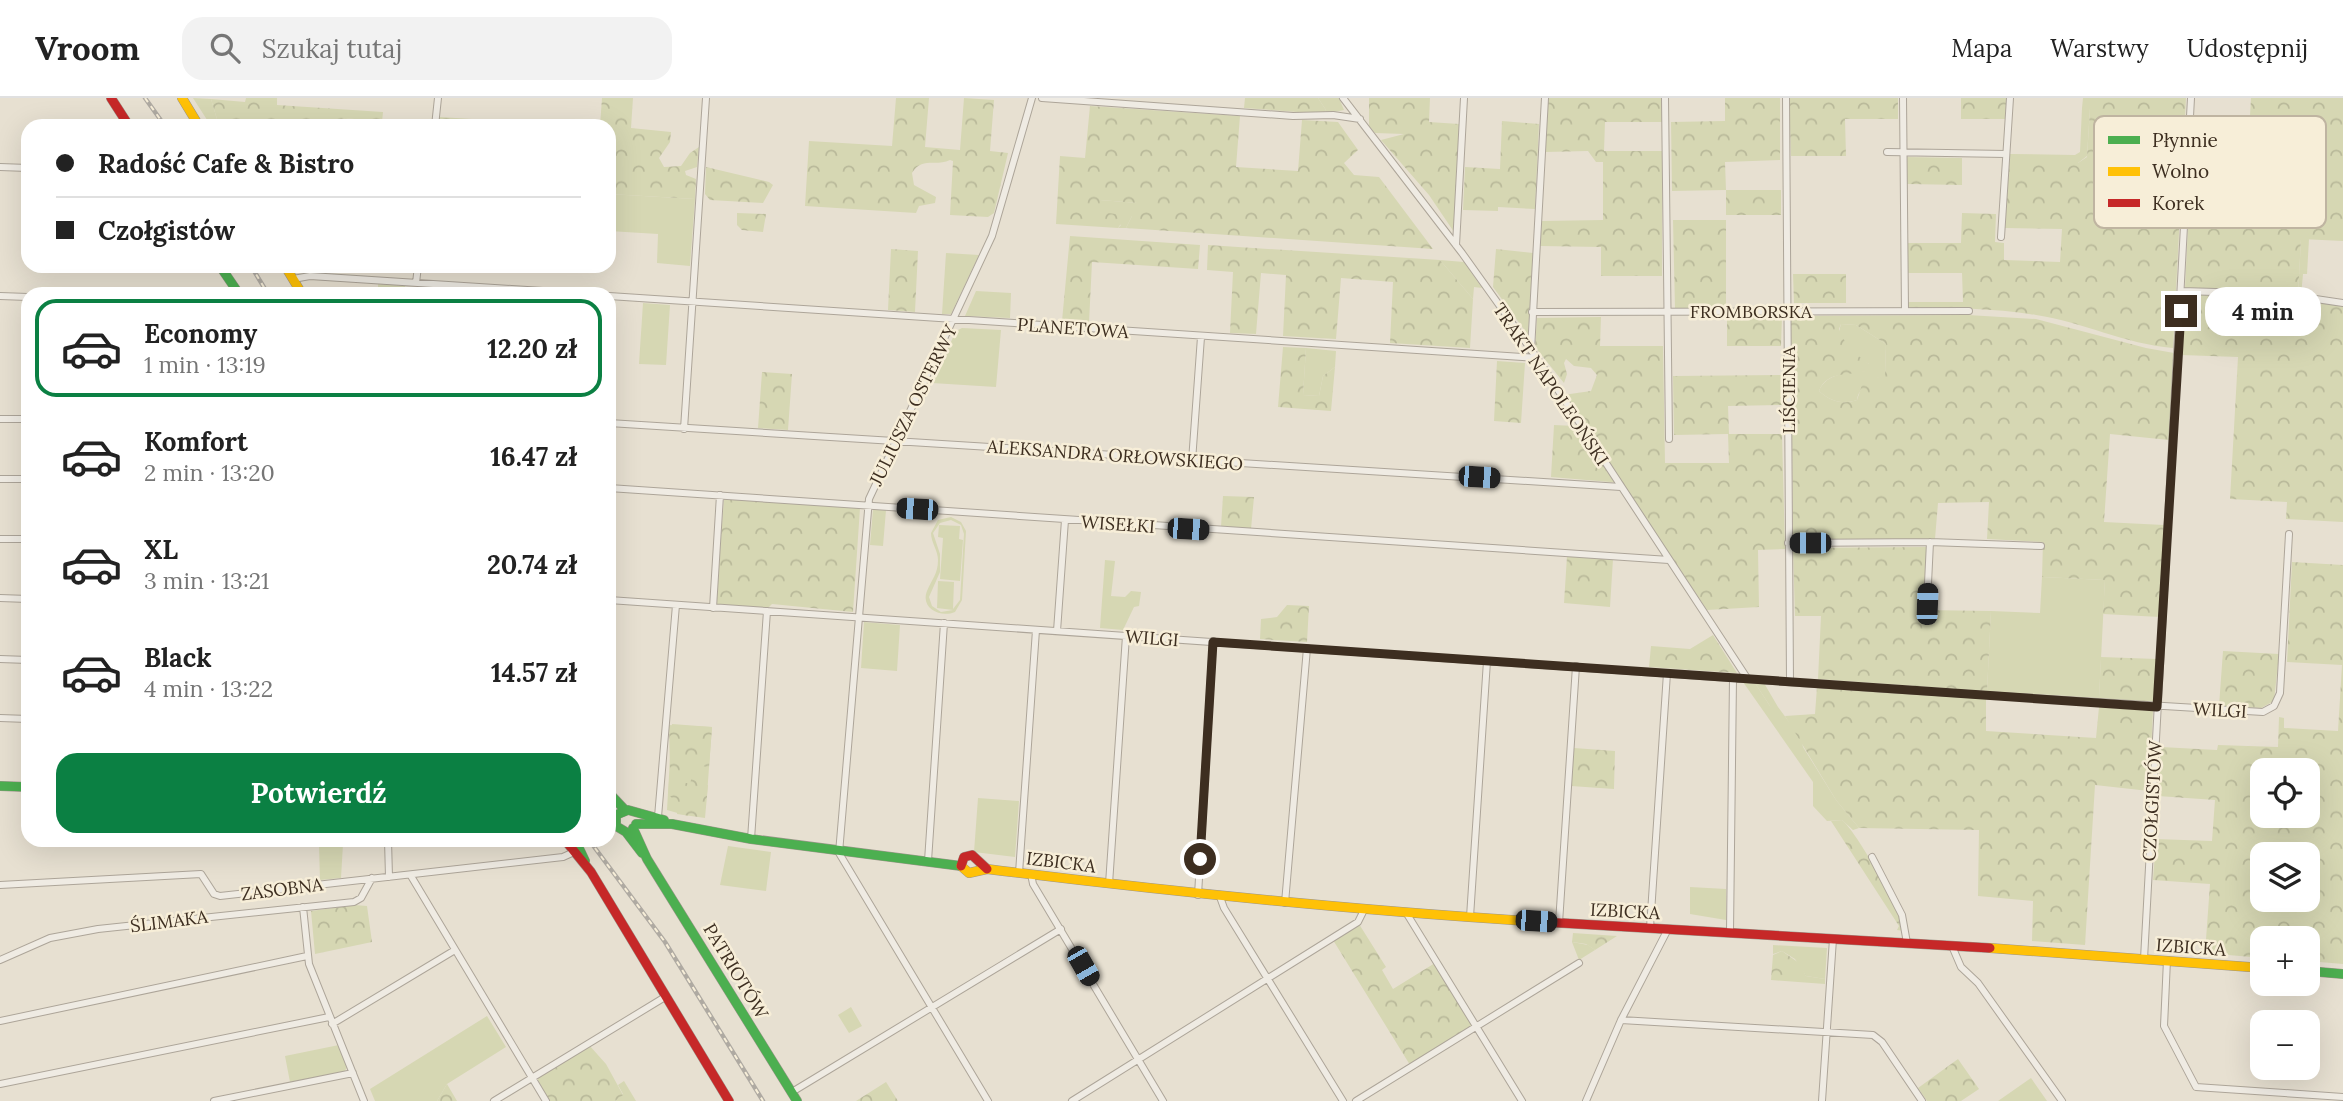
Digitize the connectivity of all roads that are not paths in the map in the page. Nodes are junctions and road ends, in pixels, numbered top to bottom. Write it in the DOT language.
graph roads {
  1 [pos="111,98"];
  2 [pos="182,98"];
  3 [pos="438,98"];
  4 [pos="706,98"];
  5 [pos="1032,98"];
  6 [pos="1042,98"];
  7 [pos="1343,98"];
  8 [pos="1464,98"];
  9 [pos="1545,98"];
  10 [pos="1665,98"];
  11 [pos="1786,98"];
  12 [pos="1903,98"];
  13 [pos="2010,98"];
  14 [pos="2191,98"];
  15 [pos="2190,116"];
  16 [pos="124,119"];
  17 [pos="195,119"];
  18 [pos="436,119"];
  19 [pos="1360,120"];
  20 [pos="1887,152"];
  21 [pos="1903,152"];
  22 [pos="2006,154"];
  23 [pos="0,167"];
  24 [pos="21,168"];
  25 [pos="2185,228"];
  26 [pos="2001,237"];
  27 [pos="1456,245"];
  28 [pos="289,273"];
  29 [pos="417,273"];
  30 [pos="293,279"];
  31 [pos="416,283"];
  32 [pos="298,287"];
  33 [pos="479,287"];
  34 [pos="2182,291"];
  35 [pos="0,296"];
  36 [pos="21,297"];
  37 [pos="616,297"];
  38 [pos="691,302"];
  39 [pos="2343,303"];
  40 [pos="1788,311"];
  41 [pos="1905,311"];
  42 [pos="1969,311"];
  43 [pos="1532,312"];
  44 [pos="1669,312"];
  45 [pos="954,320"];
  46 [pos="1201,337"];
  47 [pos="1531,350"];
  48 [pos="1537,358"];
  49 [pos="0,419"];
  50 [pos="21,419"];
  51 [pos="616,424"];
  52 [pos="684,429"];
  53 [pos="1669,439"];
  54 [pos="894,442"];
  55 [pos="1192,461"];
  56 [pos="0,479"];
  57 [pos="21,479"];
  58 [pos="1622,487"];
  59 [pos="616,488"];
  60 [pos="720,495"];
  61 [pos="868,506"];
  62 [pos="1065,520"];
  63 [pos="2289,534"];
  64 [pos="0,539"];
  65 [pos="21,540"];
  66 [pos="1930,542"];
  67 [pos="1788,543"];
  68 [pos="2041,546"];
  69 [pos="1669,560"];
  70 [pos="0,598"];
  71 [pos="21,599"];
  72 [pos="616,601"];
  73 [pos="1927,604"];
  74 [pos="676,605"];
  75 [pos="713,608"];
  76 [pos="768,611"];
  77 [pos="857,618"];
  78 [pos="944,623"];
  79 [pos="1036,630"];
  80 [pos="1057,631"];
  81 [pos="1126,636"];
  82 [pos="1213,642"];
  83 [pos="1307,648"];
  84 [pos="0,659"];
  85 [pos="21,660"];
  86 [pos="1487,661"];
  87 [pos="1576,666"];
  88 [pos="1667,673"];
  89 [pos="1733,678"];
  90 [pos="1747,678"];
  91 [pos="1790,681"];
  92 [pos="2157,707"];
  93 [pos="0,719"];
  94 [pos="21,719"];
  95 [pos="0,786"];
  96 [pos="21,787"];
  97 [pos="616,803"];
  98 [pos="624,812"];
  99 [pos="658,817"];
  100 [pos="672,824"];
  101 [pos="632,828"];
  102 [pos="751,839"];
  103 [pos="388,847"];
  104 [pos="570,847"];
  105 [pos="578,847"];
  106 [pos="839,850"];
  107 [pos="574,852"];
  108 [pos="1872,857"];
  109 [pos="928,861"];
  110 [pos="587,866"];
  111 [pos="961,866"];
  112 [pos="981,867"];
  113 [pos="1019,873"];
  114 [pos="1031,874"];
  115 [pos="411,876"];
  116 [pos="389,877"];
  117 [pos="372,878"];
  118 [pos="1110,884"];
  119 [pos="0,885"];
  120 [pos="1198,895"];
  121 [pos="1220,897"];
  122 [pos="1285,903"];
  123 [pos="303,907"];
  124 [pos="1364,910"];
  125 [pos="1407,914"];
  126 [pos="1470,917"];
  127 [pos="1559,923"];
  128 [pos="1650,928"];
  129 [pos="1061,929"];
  130 [pos="1668,929"];
  131 [pos="1730,932"];
  132 [pos="1833,939"];
  133 [pos="1908,943"];
  134 [pos="1952,946"];
  135 [pos="455,950"];
  136 [pos="307,957"];
  137 [pos="2144,959"];
  138 [pos="0,960"];
  139 [pos="2167,960"];
  140 [pos="1579,963"];
  141 [pos="2250,967"];
  142 [pos="2320,972"];
  143 [pos="2343,974"];
  144 [pos="1266,979"];
  145 [pos="665,997"];
  146 [pos="930,1009"];
  147 [pos="330,1020"];
  148 [pos="1620,1020"];
  149 [pos="0,1021"];
  150 [pos="1476,1026"];
  151 [pos="1827,1032"];
  152 [pos="1138,1060"];
  153 [pos="353,1073"];
  154 [pos="532,1078"];
  155 [pos="0,1084"];
  156 [pos="792,1092"];
  157 [pos="2343,1097"];
  158 [pos="215,1101"];
  159 [pos="365,1101"];
  160 [pos="494,1101"];
  161 [pos="546,1101"];
  162 [pos="729,1101"];
  163 [pos="797,1101"];
  164 [pos="988,1101"];
  165 [pos="1072,1101"];
  166 [pos="1163,1101"];
  167 [pos="1343,1101"];
  168 [pos="1356,1101"];
  169 [pos="1522,1101"];
  170 [pos="1586,1101"];
  171 [pos="1822,1101"];
  172 [pos="1922,1101"];
  173 [pos="2062,1101"];
  1 -- 16 [label="street"];
  2 -- 17 [label="street"];
  3 -- 18 [label="street"];
  4 -- 38 [label="street"];
  5 -- 45 [label="street, JULIUSZA OSTERWY"];
  6 -- 19 [label="street"];
  7 -- 19 [label="street, TRAKT NAPOLEOŃSKI"];
  8 -- 27 [label="street"];
  9 -- 43 [label="street"];
  10 -- 44 [label="street"];
  11 -- 40 [label="street, LIŚCIENIA"];
  12 -- 21 [label="street"];
  13 -- 22 [label="street"];
  14 -- 15 [label="street, CZOŁGISTÓW"];
  19 -- 27 [label="street, TRAKT NAPOLEOŃSKI"];
  20 -- 21 [label="street"];
  21 -- 22 [label="street"];
  21 -- 41 [label="street"];
  22 -- 26 [label="street"];
  23 -- 24 [label="street"];
  25 -- 34 [label="street, CZOŁGISTÓW"];
  27 -- 47 [label="street, TRAKT NAPOLEOŃSKI"];
  28 -- 30 [label="street"];
  29 -- 31 [label="street"];
  30 -- 31 [label="street"];
  30 -- 32 [label="street"];
  31 -- 33 [label="street"];
  34 -- 39 [label="street"];
  34 -- 92 [label="street, CZOŁGISTÓW"];
  35 -- 36 [label="street"];
  37 -- 38 [label="street, PLANETOWA"];
  38 -- 45 [label="street, PLANETOWA"];
  38 -- 52 [label="street"];
  40 -- 41 [label="street, FROMBORSKA"];
  40 -- 44 [label="street, FROMBORSKA"];
  40 -- 67 [label="street, LIŚCIENIA"];
  41 -- 42 [label="street, FROMBORSKA"];
  43 -- 44 [label="street, FROMBORSKA"];
  43 -- 47 [label="street"];
  44 -- 53 [label="street"];
  45 -- 46 [label="street, PLANETOWA"];
  45 -- 54 [label="street, JULIUSZA OSTERWY"];
  46 -- 48 [label="street, PLANETOWA"];
  46 -- 55 [label="street"];
  47 -- 48 [label="street, TRAKT NAPOLEOŃSKI"];
  48 -- 58 [label="street, TRAKT NAPOLEOŃSKI"];
  49 -- 50 [label="street"];
  51 -- 52 [label="street, ALEKSANDRA ORŁOWSKIEGO"];
  52 -- 54 [label="street, ALEKSANDRA ORŁOWSKIEGO"];
  54 -- 55 [label="street, ALEKSANDRA ORŁOWSKIEGO"];
  54 -- 61 [label="street, JULIUSZA OSTERWY"];
  55 -- 58 [label="street, ALEKSANDRA ORŁOWSKIEGO"];
  56 -- 57 [label="street"];
  58 -- 69 [label="street, TRAKT NAPOLEOŃSKI"];
  59 -- 60 [label="street, WISEŁKI"];
  60 -- 61 [label="street, WISEŁKI"];
  60 -- 75 [label="street"];
  61 -- 62 [label="street, WISEŁKI"];
  61 -- 77 [label="street, JULIUSZA OSTERWY"];
  62 -- 69 [label="street, WISEŁKI"];
  62 -- 80 [label="street"];
  63 -- 92 [label="street, WILGI"];
  64 -- 65 [label="street"];
  66 -- 67 [label="street"];
  66 -- 68 [label="street"];
  66 -- 73 [label="street"];
  67 -- 91 [label="street, LIŚCIENIA"];
  69 -- 90 [label="street, TRAKT NAPOLEOŃSKI"];
  70 -- 71 [label="street"];
  72 -- 74 [label="street, WILGI"];
  74 -- 75 [label="street, WILGI"];
  74 -- 99 [label="street"];
  75 -- 76 [label="street, WILGI"];
  76 -- 77 [label="street, WILGI"];
  76 -- 102 [label="street"];
  77 -- 78 [label="street, WILGI"];
  77 -- 106 [label="street, JULIUSZA OSTERWY"];
  78 -- 79 [label="street, WILGI"];
  78 -- 109 [label="street"];
  79 -- 80 [label="street, WILGI"];
  79 -- 113 [label="street"];
  80 -- 81 [label="street, WILGI"];
  81 -- 82 [label="street, WILGI"];
  81 -- 118 [label="street"];
  82 -- 83 [label="street, WILGI"];
  82 -- 120 [label="street"];
  83 -- 86 [label="street, WILGI"];
  83 -- 122 [label="street"];
  84 -- 85 [label="street"];
  86 -- 87 [label="street, WILGI"];
  86 -- 126 [label="street"];
  87 -- 88 [label="street, WILGI"];
  87 -- 127 [label="street"];
  88 -- 89 [label="street, WILGI"];
  88 -- 128 [label="street"];
  89 -- 90 [label="street, WILGI"];
  89 -- 131 [label="street"];
  90 -- 91 [label="street, WILGI"];
  91 -- 92 [label="street, WILGI"];
  92 -- 137 [label="street, CZOŁGISTÓW"];
  93 -- 94 [label="street"];
  95 -- 96 [label="street"];
  97 -- 98 [label="street"];
  98 -- 99 [label="street"];
  98 -- 101 [label="street"];
  98 -- 101 [label="street"];
  99 -- 100 [label="street"];
  100 -- 101 [label="street"];
  100 -- 102 [label="street"];
  101 -- 156 [label="street, PATRIOTÓW"];
  102 -- 106 [label="street"];
  103 -- 116 [label="street"];
  104 -- 107 [label="street"];
  105 -- 110 [label="street"];
  106 -- 109 [label="street"];
  106 -- 146 [label="street"];
  107 -- 110 [label="street"];
  107 -- 115 [label="street, ZASOBNA"];
  108 -- 133 [label="street"];
  109 -- 111 [label="street"];
  110 -- 145 [label="street"];
  111 -- 112 [label="street"];
  111 -- 112 [label="street"];
  112 -- 113 [label="street, IZBICKA"];
  113 -- 114 [label="street, IZBICKA"];
  114 -- 118 [label="street, IZBICKA"];
  114 -- 129 [label="street"];
  115 -- 116 [label="street, ZASOBNA"];
  115 -- 135 [label="street"];
  116 -- 117 [label="street, ZASOBNA"];
  117 -- 119 [label="street, ZASOBNA"];
  117 -- 123 [label="street, ŚLIMAKA"];
  118 -- 120 [label="street, IZBICKA"];
  120 -- 121 [label="street, IZBICKA"];
  121 -- 122 [label="street, IZBICKA"];
  121 -- 144 [label="street"];
  122 -- 124 [label="street, IZBICKA"];
  123 -- 136 [label="street"];
  123 -- 138 [label="street, ŚLIMAKA"];
  124 -- 125 [label="street, IZBICKA"];
  124 -- 144 [label="street"];
  125 -- 126 [label="street, IZBICKA"];
  125 -- 150 [label="street"];
  126 -- 127 [label="street, IZBICKA"];
  127 -- 128 [label="street, IZBICKA"];
  128 -- 130 [label="street, IZBICKA"];
  129 -- 146 [label="street"];
  129 -- 152 [label="street"];
  130 -- 131 [label="street, IZBICKA"];
  130 -- 148 [label="street"];
  131 -- 132 [label="street, IZBICKA"];
  132 -- 133 [label="street, IZBICKA"];
  132 -- 151 [label="street"];
  133 -- 134 [label="street, IZBICKA"];
  134 -- 137 [label="street, IZBICKA"];
  134 -- 173 [label="street"];
  135 -- 147 [label="street"];
  135 -- 154 [label="street"];
  136 -- 147 [label="street"];
  136 -- 149 [label="street"];
  137 -- 139 [label="street, IZBICKA"];
  139 -- 141 [label="street, IZBICKA"];
  139 -- 157 [label="street"];
  140 -- 150 [label="street"];
  142 -- 143 [label="street"];
  144 -- 152 [label="street"];
  144 -- 167 [label="street"];
  145 -- 154 [label="street"];
  145 -- 162 [label="street"];
  146 -- 156 [label="street"];
  146 -- 164 [label="street"];
  147 -- 153 [label="street"];
  147 -- 155 [label="street"];
  148 -- 151 [label="street"];
  148 -- 170 [label="street"];
  150 -- 168 [label="street"];
  150 -- 169 [label="street"];
  151 -- 171 [label="street"];
  151 -- 172 [label="street"];
  152 -- 165 [label="street"];
  152 -- 166 [label="street"];
  153 -- 158 [label="street"];
  153 -- 159 [label="street"];
  154 -- 160 [label="street"];
  154 -- 161 [label="street"];
  156 -- 163 [label="street, PATRIOTÓW"];
}
